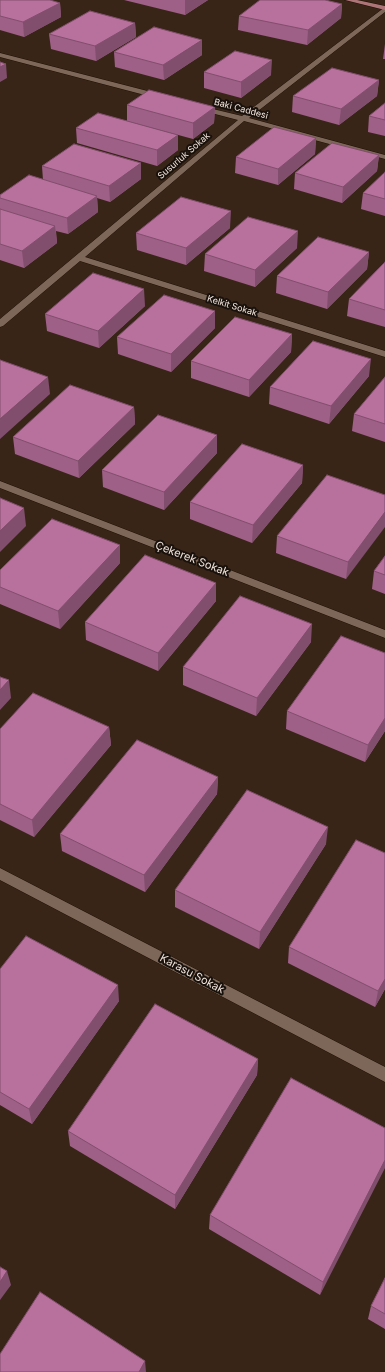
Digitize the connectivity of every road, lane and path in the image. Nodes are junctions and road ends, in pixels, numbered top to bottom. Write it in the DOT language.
graph roads {
  1 [pos="348,0"];
  2 [pos="385,9"];
  3 [pos="0,55"];
  4 [pos="167,99"];
  5 [pos="190,105"];
  6 [pos="243,119"];
  7 [pos="385,157"];
  8 [pos="80,258"];
  9 [pos="0,324"];
  10 [pos="385,354"];
  11 [pos="0,484"];
  12 [pos="385,634"];
  13 [pos="0,874"];
  14 [pos="385,1075"];
  1 -- 2 [label="main road"];
  2 -- 6 [label="street, Susurluk Sokak"];
  3 -- 4 [label="street"];
  5 -- 6 [label="street, Baki Caddesi"];
  6 -- 7 [label="street, Baki Caddesi"];
  6 -- 8 [label="street, Susurluk Sokak"];
  8 -- 9 [label="street, Susurluk Sokak"];
  8 -- 10 [label="street, Kelkit Sokak"];
  11 -- 12 [label="street, Çekerek Sokak"];
  13 -- 14 [label="street, Karasu Sokak"];
}
